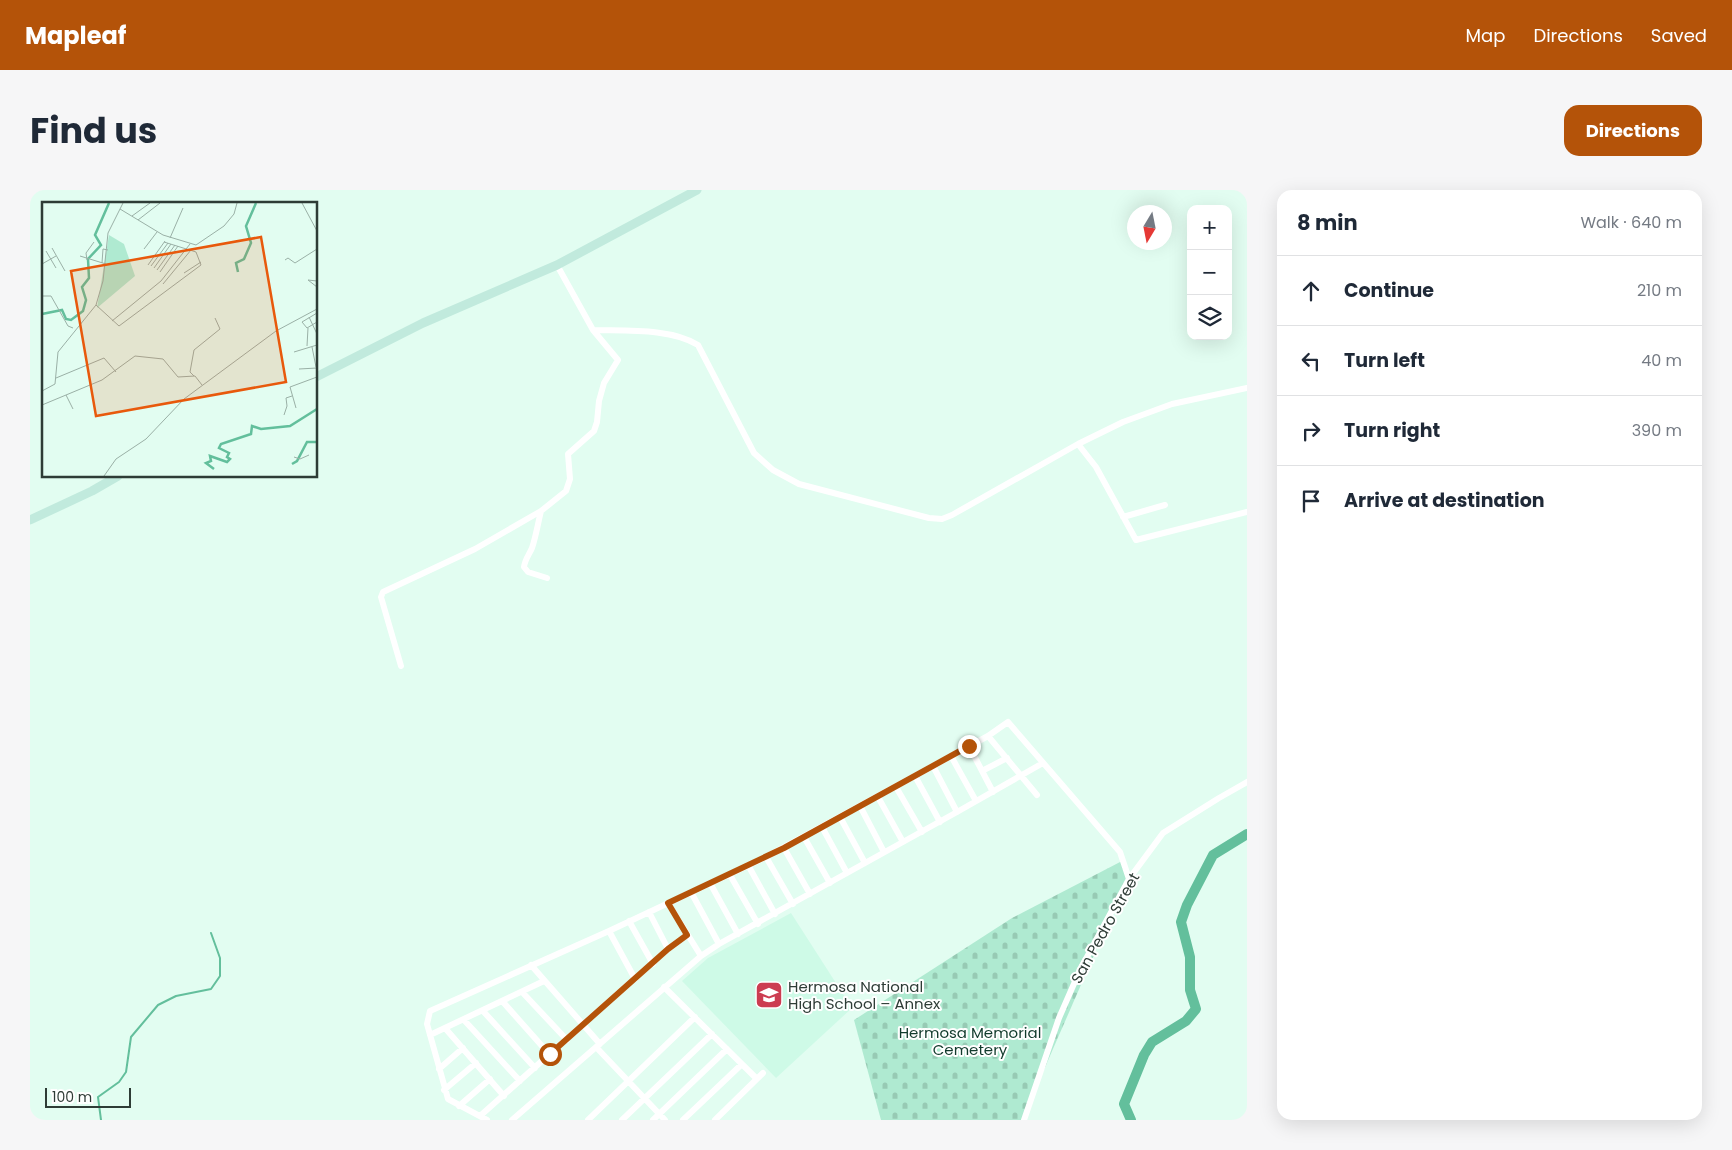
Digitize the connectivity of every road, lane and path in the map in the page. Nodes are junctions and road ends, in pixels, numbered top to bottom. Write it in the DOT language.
graph roads {
  1 [pos="697,190"];
  2 [pos="557,265"];
  3 [pos="593,330"];
  4 [pos="318,376"];
  5 [pos="1247,388"];
  6 [pos="1078,444"];
  7 [pos="115,478"];
  8 [pos="1165,505"];
  9 [pos="541,511"];
  10 [pos="1247,512"];
  11 [pos="1122,517"];
  12 [pos="30,520"];
  13 [pos="547,578"];
  14 [pos="401,666"];
  15 [pos="988,736"];
  16 [pos="969,746"];
  17 [pos="951,756"];
  18 [pos="1007,758"];
  19 [pos="1043,763"];
  20 [pos="933,766"];
  21 [pos="982,771"];
  22 [pos="915,776"];
  23 [pos="1022,776"];
  24 [pos="1247,782"];
  25 [pos="896,786"];
  26 [pos="993,792"];
  27 [pos="1037,795"];
  28 [pos="878,797"];
  29 [pos="976,801"];
  30 [pos="860,806"];
  31 [pos="957,812"];
  32 [pos="840,817"];
  33 [pos="940,822"];
  34 [pos="822,828"];
  35 [pos="922,832"];
  36 [pos="804,837"];
  37 [pos="903,842"];
  38 [pos="784,848"];
  39 [pos="884,852"];
  40 [pos="766,857"];
  41 [pos="866,863"];
  42 [pos="748,865"];
  43 [pos="847,873"];
  44 [pos="730,874"];
  45 [pos="1129,879"];
  46 [pos="710,883"];
  47 [pos="830,883"];
  48 [pos="690,892"];
  49 [pos="810,894"];
  50 [pos="668,903"];
  51 [pos="793,904"];
  52 [pos="649,912"];
  53 [pos="775,914"];
  54 [pos="629,921"];
  55 [pos="758,924"];
  56 [pos="609,931"];
  57 [pos="738,934"];
  58 [pos="687,935"];
  59 [pos="719,944"];
  60 [pos="668,949"];
  61 [pos="700,956"];
  62 [pos="653,964"];
  63 [pos="531,965"];
  64 [pos="635,979"];
  65 [pos="544,981"];
  66 [pos="664,986"];
  67 [pos="523,993"];
  68 [pos="503,1002"];
  69 [pos="483,1011"];
  70 [pos="695,1017"];
  71 [pos="464,1020"];
  72 [pos="583,1026"];
  73 [pos="445,1028"];
  74 [pos="430,1034"];
  75 [pos="712,1034"];
  76 [pos="566,1040"];
  77 [pos="598,1046"];
  78 [pos="463,1048"];
  79 [pos="727,1049"];
  80 [pos="550,1054"];
  81 [pos="476,1063"];
  82 [pos="742,1064"];
  83 [pos="535,1068"];
  84 [pos="439,1069"];
  85 [pos="763,1073"];
  86 [pos="490,1078"];
  87 [pos="757,1079"];
  88 [pos="520,1081"];
  89 [pos="629,1082"];
  90 [pos="444,1090"];
  91 [pos="504,1096"];
  92 [pos="644,1098"];
  93 [pos="459,1106"];
  94 [pos="659,1114"];
  95 [pos="483,1118"];
  96 [pos="512,1120"];
  97 [pos="588,1120"];
  98 [pos="622,1120"];
  99 [pos="652,1120"];
  100 [pos="666,1120"];
  101 [pos="683,1120"];
  102 [pos="715,1120"];
  103 [pos="1024,1120"];
  1 -- 2 [label="street"];
  2 -- 3 [label="street"];
  2 -- 4 [label="street"];
  3 -- 6 [label="street"];
  3 -- 9 [label="street"];
  5 -- 6 [label="street"];
  6 -- 11 [label="street"];
  7 -- 12 [label="street"];
  8 -- 11 [label="street"];
  9 -- 13 [label="street"];
  9 -- 14 [label="street"];
  10 -- 11 [label="street"];
  15 -- 16 [label="street"];
  15 -- 18 [label="street"];
  15 -- 19 [label="street"];
  16 -- 17 [label="street"];
  16 -- 21 [label="street"];
  17 -- 20 [label="street"];
  17 -- 29 [label="street"];
  18 -- 21 [label="street"];
  18 -- 23 [label="street"];
  19 -- 23 [label="street"];
  19 -- 45 [label="street"];
  20 -- 22 [label="street"];
  20 -- 31 [label="street"];
  21 -- 26 [label="street"];
  22 -- 25 [label="street"];
  22 -- 33 [label="street"];
  23 -- 26 [label="street"];
  23 -- 27 [label="street"];
  24 -- 45 [label="street, San Pedro Street"];
  25 -- 28 [label="street"];
  25 -- 35 [label="street"];
  26 -- 29 [label="street"];
  28 -- 30 [label="street"];
  28 -- 37 [label="street"];
  29 -- 31 [label="street"];
  30 -- 32 [label="street"];
  30 -- 39 [label="street"];
  31 -- 33 [label="street"];
  32 -- 34 [label="street"];
  32 -- 41 [label="street"];
  33 -- 35 [label="street"];
  34 -- 36 [label="street"];
  34 -- 43 [label="street"];
  35 -- 37 [label="street"];
  36 -- 38 [label="street"];
  36 -- 47 [label="street"];
  37 -- 39 [label="street"];
  38 -- 40 [label="street"];
  38 -- 49 [label="street"];
  39 -- 41 [label="street"];
  40 -- 42 [label="street"];
  40 -- 51 [label="street"];
  41 -- 43 [label="street"];
  42 -- 44 [label="street"];
  42 -- 53 [label="street"];
  43 -- 47 [label="street"];
  44 -- 46 [label="street"];
  44 -- 55 [label="street"];
  45 -- 103 [label="street, San Pedro Street"];
  46 -- 48 [label="street"];
  46 -- 57 [label="street"];
  47 -- 49 [label="street"];
  48 -- 50 [label="street"];
  48 -- 59 [label="street"];
  49 -- 51 [label="street"];
  50 -- 52 [label="street"];
  50 -- 58 [label="street"];
  51 -- 53 [label="street"];
  52 -- 54 [label="street"];
  52 -- 60 [label="street"];
  53 -- 55 [label="street"];
  54 -- 56 [label="street"];
  54 -- 62 [label="street"];
  55 -- 57 [label="street"];
  56 -- 63 [label="street"];
  56 -- 64 [label="street"];
  57 -- 59 [label="street"];
  58 -- 60 [label="street"];
  58 -- 61 [label="street"];
  59 -- 61 [label="street"];
  60 -- 62 [label="street"];
  61 -- 66 [label="street"];
  62 -- 64 [label="street"];
  63 -- 65 [label="street"];
  63 -- 74 [label="street"];
  64 -- 72 [label="street"];
  65 -- 67 [label="street"];
  65 -- 72 [label="street"];
  66 -- 70 [label="street"];
  66 -- 77 [label="street"];
  67 -- 68 [label="street"];
  67 -- 76 [label="street"];
  68 -- 69 [label="street"];
  68 -- 80 [label="street"];
  69 -- 71 [label="street"];
  69 -- 83 [label="street"];
  70 -- 75 [label="street"];
  70 -- 89 [label="street"];
  71 -- 73 [label="street"];
  71 -- 88 [label="street"];
  72 -- 76 [label="street"];
  72 -- 77 [label="street"];
  73 -- 74 [label="street"];
  73 -- 78 [label="street"];
  74 -- 84 [label="street"];
  75 -- 79 [label="street"];
  75 -- 92 [label="street"];
  76 -- 80 [label="street"];
  77 -- 89 [label="street"];
  77 -- 96 [label="street"];
  78 -- 81 [label="street"];
  78 -- 84 [label="street"];
  79 -- 82 [label="street"];
  79 -- 94 [label="street"];
  80 -- 83 [label="street"];
  81 -- 86 [label="street"];
  81 -- 90 [label="street"];
  82 -- 87 [label="street"];
  82 -- 101 [label="street"];
  83 -- 88 [label="street"];
  84 -- 90 [label="street"];
  85 -- 87 [label="street"];
  86 -- 91 [label="street"];
  86 -- 93 [label="street"];
  87 -- 102 [label="street"];
  88 -- 91 [label="street"];
  89 -- 92 [label="street"];
  89 -- 97 [label="street"];
  90 -- 93 [label="street"];
  91 -- 95 [label="street"];
  92 -- 94 [label="street"];
  92 -- 98 [label="street"];
  93 -- 95 [label="street"];
  94 -- 99 [label="street"];
  94 -- 100 [label="street"];
}
